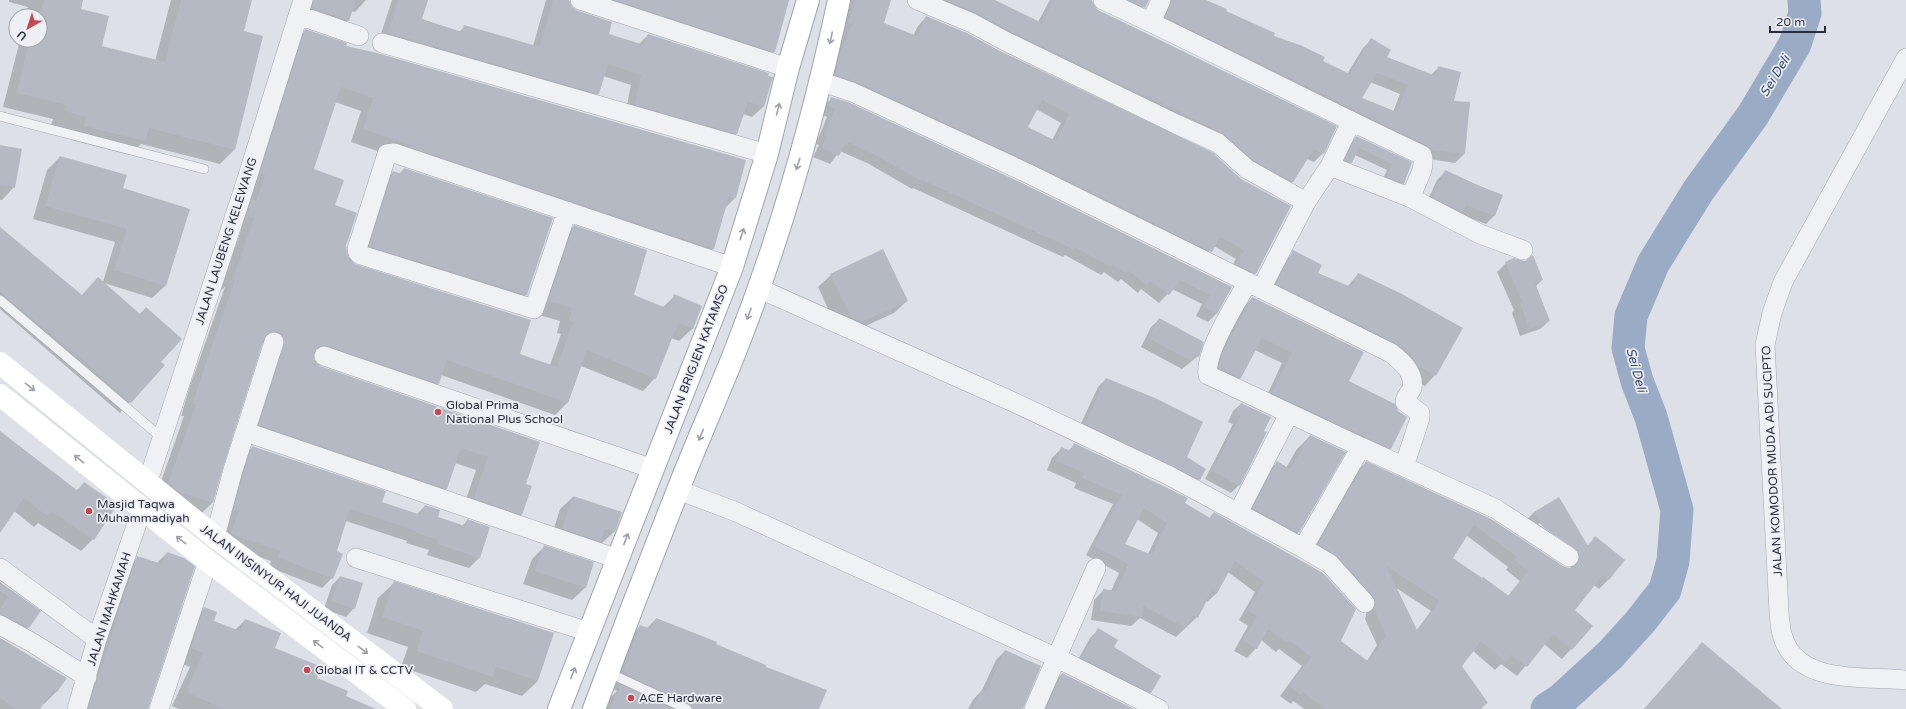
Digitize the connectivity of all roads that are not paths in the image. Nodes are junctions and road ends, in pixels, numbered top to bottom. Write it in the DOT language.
graph roads {
  1 [pos="580,0"];
  2 [pos="808,0"];
  3 [pos="839,0"];
  4 [pos="917,0"];
  5 [pos="1103,0"];
  6 [pos="1161,0"];
  7 [pos="301,7"];
  8 [pos="1151,22"];
  9 [pos="359,36"];
  10 [pos="382,43"];
  11 [pos="1906,58"];
  12 [pos="788,68"];
  13 [pos="822,82"];
  14 [pos="0,116"];
  15 [pos="1351,122"];
  16 [pos="767,154"];
  17 [pos="1330,166"];
  18 [pos="204,169"];
  19 [pos="1411,198"];
  20 [pos="1306,202"];
  21 [pos="567,211"];
  22 [pos="1523,250"];
  23 [pos="732,267"];
  24 [pos="1254,285"];
  25 [pos="758,288"];
  26 [pos="0,300"];
  27 [pos="274,342"];
  28 [pos="324,356"];
  29 [pos="0,363"];
  30 [pos="0,395"];
  31 [pos="1289,414"];
  32 [pos="246,432"];
  33 [pos="162,438"];
  34 [pos="1361,447"];
  35 [pos="1404,467"];
  36 [pos="653,469"];
  37 [pos="148,482"];
  38 [pos="678,490"];
  39 [pos="142,510"];
  40 [pos="1238,513"];
  41 [pos="215,537"];
  42 [pos="1303,548"];
  43 [pos="1569,557"];
  44 [pos="356,558"];
  45 [pos="618,559"];
  46 [pos="208,561"];
  47 [pos="0,568"];
  48 [pos="1096,568"];
  49 [pos="1365,603"];
  50 [pos="0,625"];
  51 [pos="589,632"];
  52 [pos="97,639"];
  53 [pos="1057,658"];
  54 [pos="607,672"];
  55 [pos="86,677"];
  56 [pos="1906,680"];
  57 [pos="77,709"];
  58 [pos="159,709"];
  59 [pos="405,709"];
  60 [pos="442,709"];
  61 [pos="559,709"];
  62 [pos="594,709"];
  63 [pos="687,709"];
  64 [pos="1034,709"];
  65 [pos="1159,709"];
  1 -- 12 [label="street"];
  2 -- 12 [label="main road, JALAN BRIGJEN KATAMSO"];
  3 -- 13 [label="main road, one-way"];
  4 -- 20 [label="street"];
  5 -- 8 [label="street"];
  6 -- 8 [label="street"];
  7 -- 9 [label="street"];
  7 -- 33 [label="street, JALAN LAUBENG KELEWANG"];
  8 -- 15 [label="street"];
  10 -- 16 [label="street"];
  11 -- 56 [label="street, JALAN KOMODOR MUDA ADI SUCIPTO"];
  16 -- 12 [label="main road, JALAN BRIGJEN KATAMSO, one-way"];
  13 -- 24 [label="street"];
  13 -- 25 [label="main road, one-way"];
  14 -- 18 [label="lane"];
  15 -- 17 [label="street"];
  15 -- 19 [label="street"];
  23 -- 16 [label="main road, JALAN BRIGJEN KATAMSO, one-way"];
  17 -- 19 [label="street"];
  17 -- 20 [label="street"];
  19 -- 22 [label="street"];
  20 -- 24 [label="street"];
  21 -- 21 [label="street"];
  21 -- 23 [label="street"];
  23 -- 36 [label="main road, JALAN BRIGJEN KATAMSO"];
  24 -- 31 [label="street"];
  24 -- 35 [label="street"];
  25 -- 38 [label="main road, one-way"];
  25 -- 40 [label="street"];
  26 -- 33 [label="lane"];
  27 -- 32 [label="street"];
  28 -- 36 [label="street"];
  29 -- 37 [label="main road, JALAN INSINYUR HAJI JUANDA, one-way"];
  39 -- 30 [label="main road, JALAN INSINYUR HAJI JUANDA, one-way"];
  31 -- 34 [label="street"];
  31 -- 40 [label="street"];
  32 -- 41 [label="street"];
  32 -- 45 [label="street"];
  33 -- 37 [label="street, JALAN LAUBENG KELEWANG"];
  34 -- 35 [label="street"];
  34 -- 42 [label="street"];
  35 -- 43 [label="street"];
  45 -- 36 [label="main road, JALAN BRIGJEN KATAMSO, one-way"];
  37 -- 41 [label="main road, JALAN INSINYUR HAJI JUANDA"];
  38 -- 53 [label="street"];
  38 -- 54 [label="main road"];
  46 -- 39 [label="main road, JALAN INSINYUR HAJI JUANDA, one-way"];
  39 -- 52 [label="street, JALAN MAHKAMAH"];
  40 -- 42 [label="street"];
  41 -- 60 [label="main road, JALAN INSINYUR HAJI JUANDA, one-way"];
  42 -- 49 [label="street"];
  44 -- 51 [label="street"];
  45 -- 51 [label="main road, JALAN BRIGJEN KATAMSO"];
  46 -- 58 [label="street"];
  59 -- 46 [label="main road, JALAN INSINYUR HAJI JUANDA, one-way"];
  47 -- 52 [label="street"];
  48 -- 53 [label="street"];
  50 -- 55 [label="street"];
  61 -- 51 [label="main road, JALAN BRIGJEN KATAMSO, one-way"];
  52 -- 55 [label="street, JALAN MAHKAMAH"];
  53 -- 64 [label="street"];
  53 -- 65 [label="street"];
  54 -- 62 [label="main road"];
  54 -- 63 [label="lane"];
  55 -- 57 [label="street, JALAN MAHKAMAH"];
}
